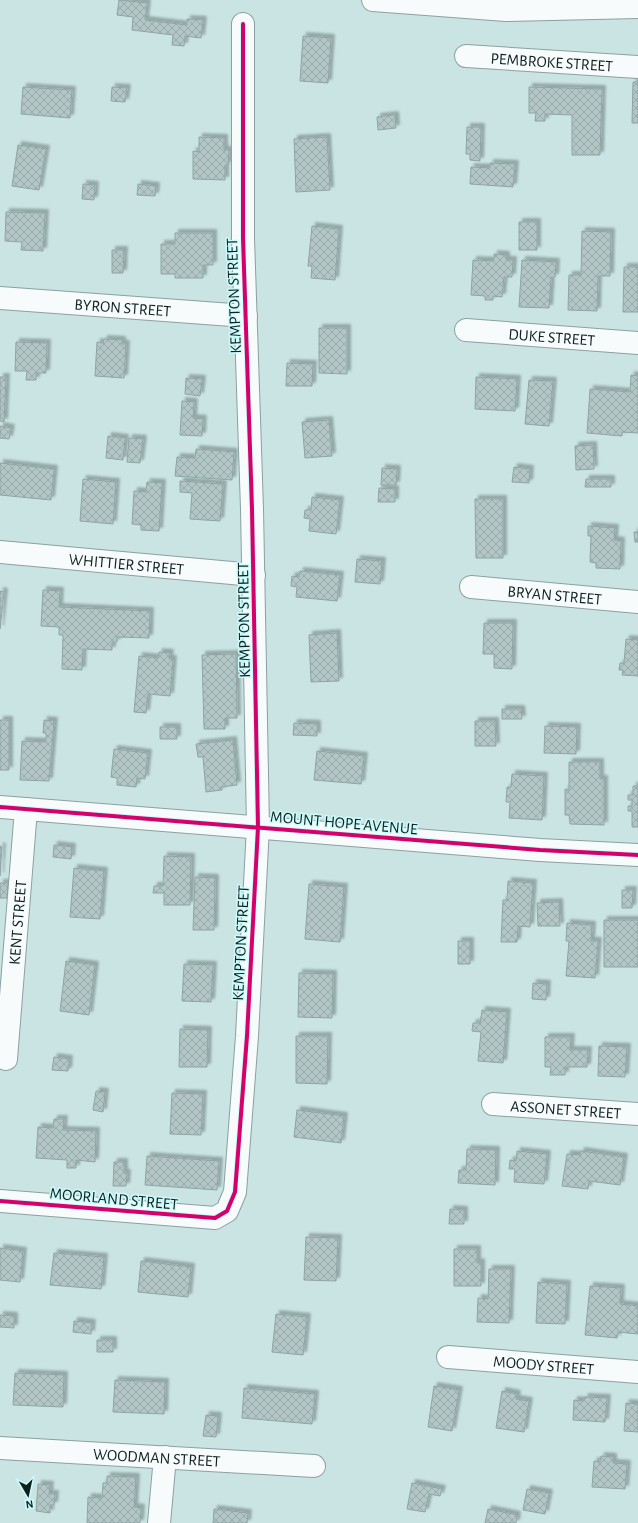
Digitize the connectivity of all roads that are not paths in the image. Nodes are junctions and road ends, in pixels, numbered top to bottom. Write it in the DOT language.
graph roads {
  1 [pos="373,0"];
  2 [pos="638,7"];
  3 [pos="243,24"];
  4 [pos="466,56"];
  5 [pos="638,67"];
  6 [pos="0,298"];
  7 [pos="246,316"];
  8 [pos="466,330"];
  9 [pos="638,343"];
  10 [pos="0,552"];
  11 [pos="254,575"];
  12 [pos="471,587"];
  13 [pos="638,602"];
  14 [pos="0,807"];
  15 [pos="26,809"];
  16 [pos="258,827"];
  17 [pos="638,855"];
  18 [pos="6,1059"];
  19 [pos="493,1104"];
  20 [pos="638,1114"];
  21 [pos="0,1201"];
  22 [pos="225,1212"];
  23 [pos="448,1357"];
  24 [pos="638,1372"];
  25 [pos="0,1448"];
  26 [pos="165,1457"];
  27 [pos="314,1466"];
  28 [pos="159,1523"];
  1 -- 2 [label="street"];
  3 -- 7 [label="street, KEMPTON STREET"];
  4 -- 5 [label="street, PEMBROKE STREET"];
  6 -- 7 [label="street, BYRON STREET"];
  7 -- 11 [label="street, KEMPTON STREET"];
  8 -- 9 [label="street, DUKE STREET"];
  10 -- 11 [label="street, WHITTIER STREET"];
  11 -- 16 [label="street, KEMPTON STREET"];
  12 -- 13 [label="street, BRYAN STREET"];
  14 -- 15 [label="street, MOUNT HOPE AVENUE"];
  15 -- 16 [label="street, MOUNT HOPE AVENUE"];
  15 -- 18 [label="street, KENT STREET"];
  16 -- 17 [label="street, MOUNT HOPE AVENUE"];
  16 -- 22 [label="street, KEMPTON STREET"];
  19 -- 20 [label="street, ASSONET STREET"];
  21 -- 22 [label="street, MOORLAND STREET"];
  23 -- 24 [label="street, MOODY STREET"];
  25 -- 26 [label="street, WOODMAN STREET"];
  26 -- 27 [label="street, WOODMAN STREET"];
  26 -- 28 [label="street"];
}
